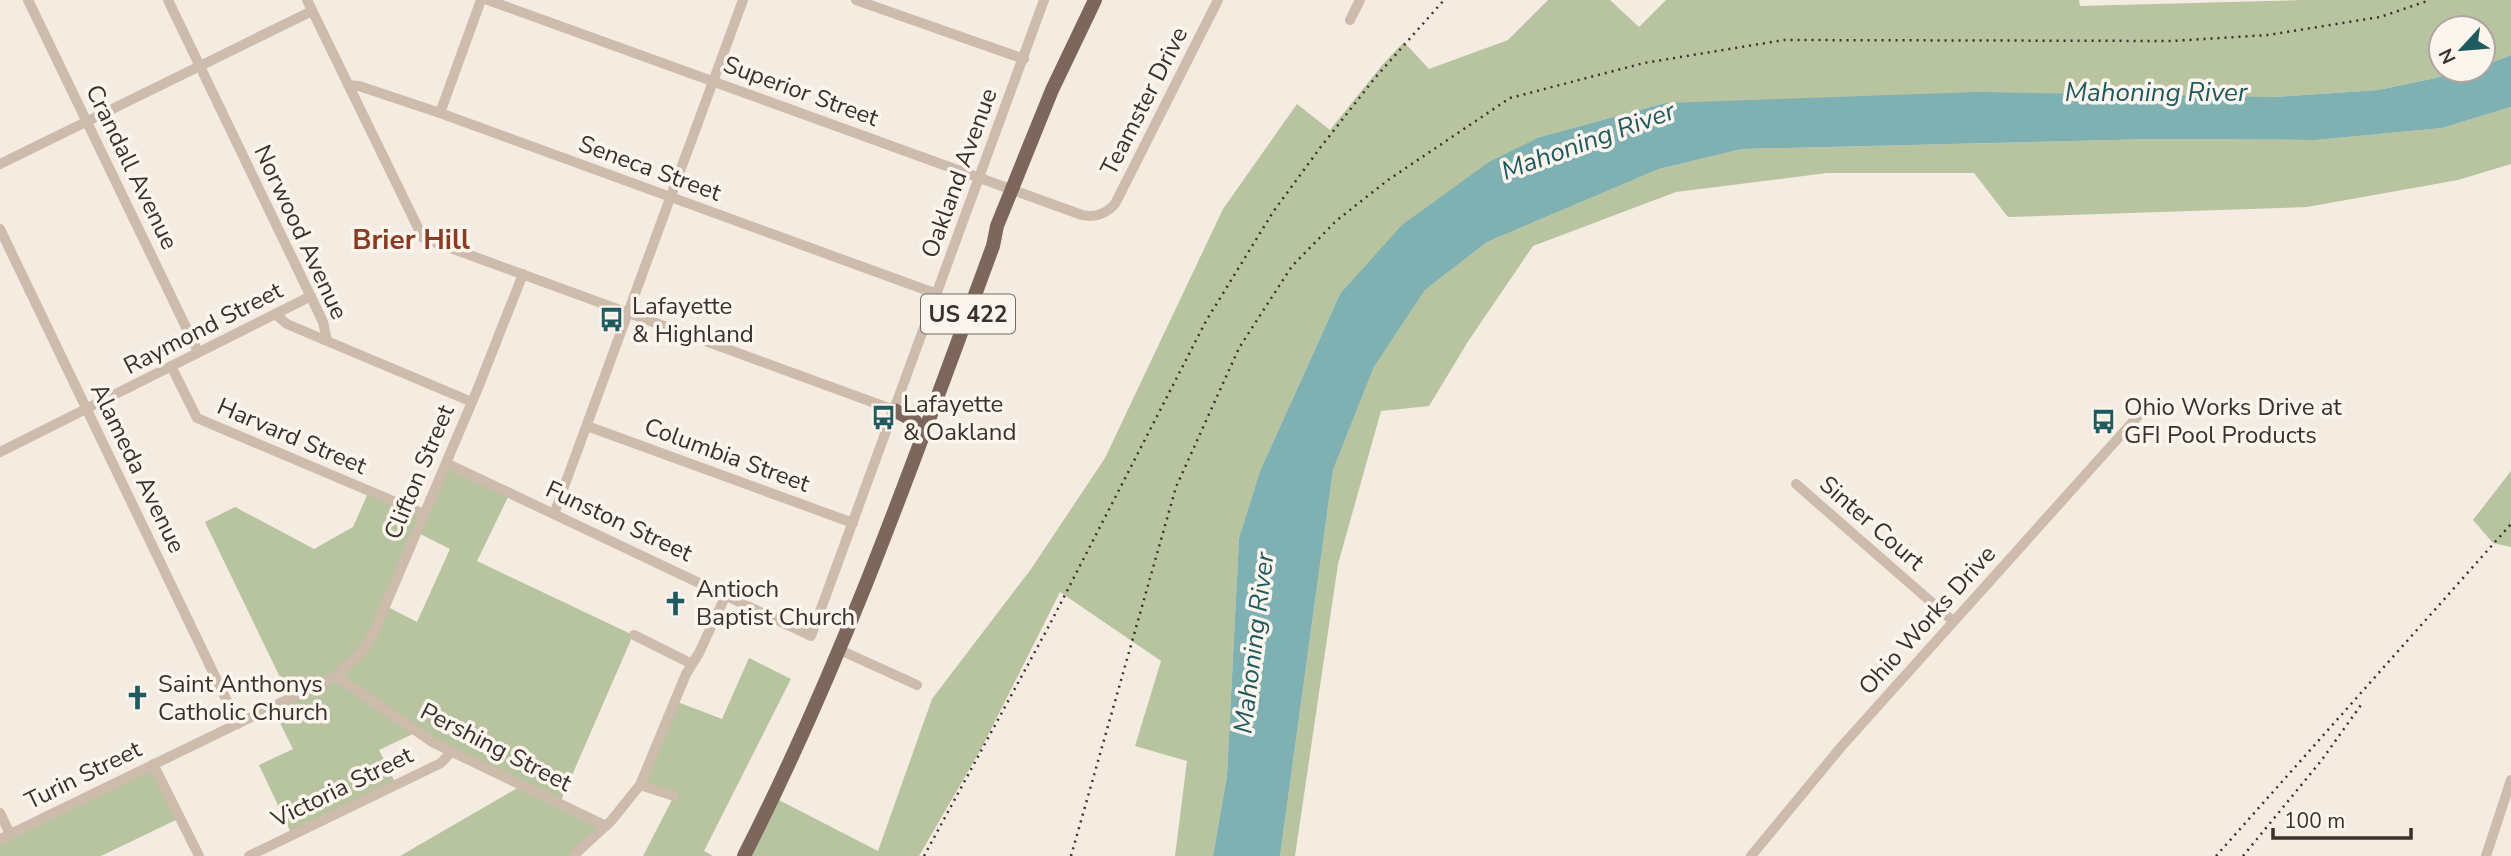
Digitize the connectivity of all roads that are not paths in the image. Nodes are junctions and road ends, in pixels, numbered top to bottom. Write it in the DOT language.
graph roads {
  1 [pos="28,0"];
  2 [pos="168,0"];
  3 [pos="481,0"];
  4 [pos="488,0"];
  5 [pos="743,0"];
  6 [pos="856,0"];
  7 [pos="893,0"];
  8 [pos="1044,0"];
  9 [pos="1095,0"];
  10 [pos="1218,0"];
  11 [pos="1360,0"];
  12 [pos="309,5"];
  13 [pos="889,12"];
  14 [pos="1350,20"];
  15 [pos="1024,59"];
  16 [pos="200,65"];
  17 [pos="713,81"];
  18 [pos="348,85"];
  19 [pos="440,113"];
  20 [pos="86,121"];
  21 [pos="0,164"];
  22 [pos="979,178"];
  23 [pos="1012,190"];
  24 [pos="670,198"];
  25 [pos="1101,215"];
  26 [pos="0,229"];
  27 [pos="523,274"];
  28 [pos="937,294"];
  29 [pos="311,296"];
  30 [pos="629,312"];
  31 [pos="275,314"];
  32 [pos="327,341"];
  33 [pos="198,352"];
  34 [pos="171,366"];
  35 [pos="472,402"];
  36 [pos="86,410"];
  37 [pos="894,410"];
  38 [pos="2138,416"];
  39 [pos="587,426"];
  40 [pos="922,439"];
  41 [pos="0,452"];
  42 [pos="446,463"];
  43 [pos="1796,484"];
  44 [pos="424,514"];
  45 [pos="554,514"];
  46 [pos="853,523"];
  47 [pos="726,594"];
  48 [pos="1953,621"];
  49 [pos="634,635"];
  50 [pos="811,636"];
  51 [pos="840,650"];
  52 [pos="692,663"];
  53 [pos="336,676"];
  54 [pos="917,685"];
  55 [pos="237,724"];
  56 [pos="451,752"];
  57 [pos="153,764"];
  58 [pos="2511,780"];
  59 [pos="640,785"];
  60 [pos="674,796"];
  61 [pos="0,813"];
  62 [pos="606,826"];
  63 [pos="5,836"];
  64 [pos="199,856"];
  65 [pos="249,856"];
  66 [pos="573,856"];
  67 [pos="744,856"];
  68 [pos="1751,856"];
  69 [pos="2486,856"];
  1 -- 20 [label="street, Crandall Avenue"];
  2 -- 16 [label="street, Norwood Avenue"];
  3 -- 19 [label="street"];
  4 -- 17 [label="street, Superior Street"];
  5 -- 17 [label="street"];
  6 -- 13 [label="street"];
  7 -- 13 [label="street"];
  8 -- 15 [label="street, Oakland Avenue"];
  9 -- 23 [label="main road, US 422"];
  10 -- 25 [label="street, Teamster Drive"];
  11 -- 14 [label="street"];
  12 -- 16 [label="street"];
  12 -- 18 [label="street"];
  13 -- 15 [label="street"];
  15 -- 22 [label="street, Oakland Avenue"];
  16 -- 20 [label="street"];
  16 -- 29 [label="street, Norwood Avenue"];
  17 -- 22 [label="street, Superior Street"];
  17 -- 24 [label="street"];
  18 -- 19 [label="street, Seneca Street"];
  18 -- 27 [label="street"];
  19 -- 24 [label="street, Seneca Street"];
  20 -- 21 [label="street"];
  20 -- 33 [label="street, Crandall Avenue"];
  22 -- 23 [label="street, Superior Street"];
  22 -- 28 [label="street, Oakland Avenue"];
  23 -- 25 [label="street, Superior Street"];
  23 -- 40 [label="main road, US 422"];
  24 -- 28 [label="street, Seneca Street"];
  24 -- 30 [label="street"];
  26 -- 36 [label="street, Alameda Avenue"];
  27 -- 30 [label="street"];
  27 -- 35 [label="street, Clifton Street"];
  28 -- 37 [label="street, Oakland Avenue"];
  29 -- 31 [label="street, Raymond Street"];
  29 -- 32 [label="street, Norwood Avenue"];
  30 -- 37 [label="street"];
  30 -- 39 [label="street"];
  31 -- 32 [label="street"];
  31 -- 33 [label="street, Raymond Street"];
  32 -- 35 [label="street, Norwood Avenue"];
  33 -- 34 [label="street, Raymond Street"];
  34 -- 36 [label="street, Raymond Street"];
  34 -- 44 [label="street, Harvard Street"];
  35 -- 42 [label="street, Clifton Street"];
  36 -- 41 [label="street, Raymond Street"];
  36 -- 55 [label="street, Alameda Avenue"];
  37 -- 40 [label="main road"];
  37 -- 46 [label="street, Oakland Avenue"];
  38 -- 48 [label="street, Ohio Works Drive"];
  39 -- 45 [label="street"];
  39 -- 46 [label="street, Columbia Street"];
  40 -- 51 [label="main road, US 422"];
  42 -- 44 [label="street, Clifton Street"];
  42 -- 45 [label="street, Funston Street"];
  43 -- 48 [label="street, Sinter Court"];
  44 -- 53 [label="street, Clifton Street"];
  45 -- 47 [label="street, Funston Street"];
  46 -- 50 [label="street, Oakland Avenue"];
  47 -- 50 [label="street, Funston Street"];
  47 -- 52 [label="street"];
  48 -- 68 [label="street, Ohio Works Drive"];
  49 -- 52 [label="street"];
  51 -- 54 [label="street"];
  51 -- 67 [label="main road, US 422"];
  52 -- 59 [label="street"];
  53 -- 55 [label="street, Turin Street"];
  53 -- 56 [label="street, Pershing Street"];
  55 -- 57 [label="street, Turin Street"];
  56 -- 62 [label="street, Pershing Street"];
  56 -- 65 [label="street, Victoria Street"];
  57 -- 63 [label="street, Turin Street"];
  57 -- 64 [label="street"];
  58 -- 69 [label="street"];
  59 -- 60 [label="street"];
  59 -- 62 [label="street"];
  61 -- 63 [label="street"];
  62 -- 66 [label="street"];
}
